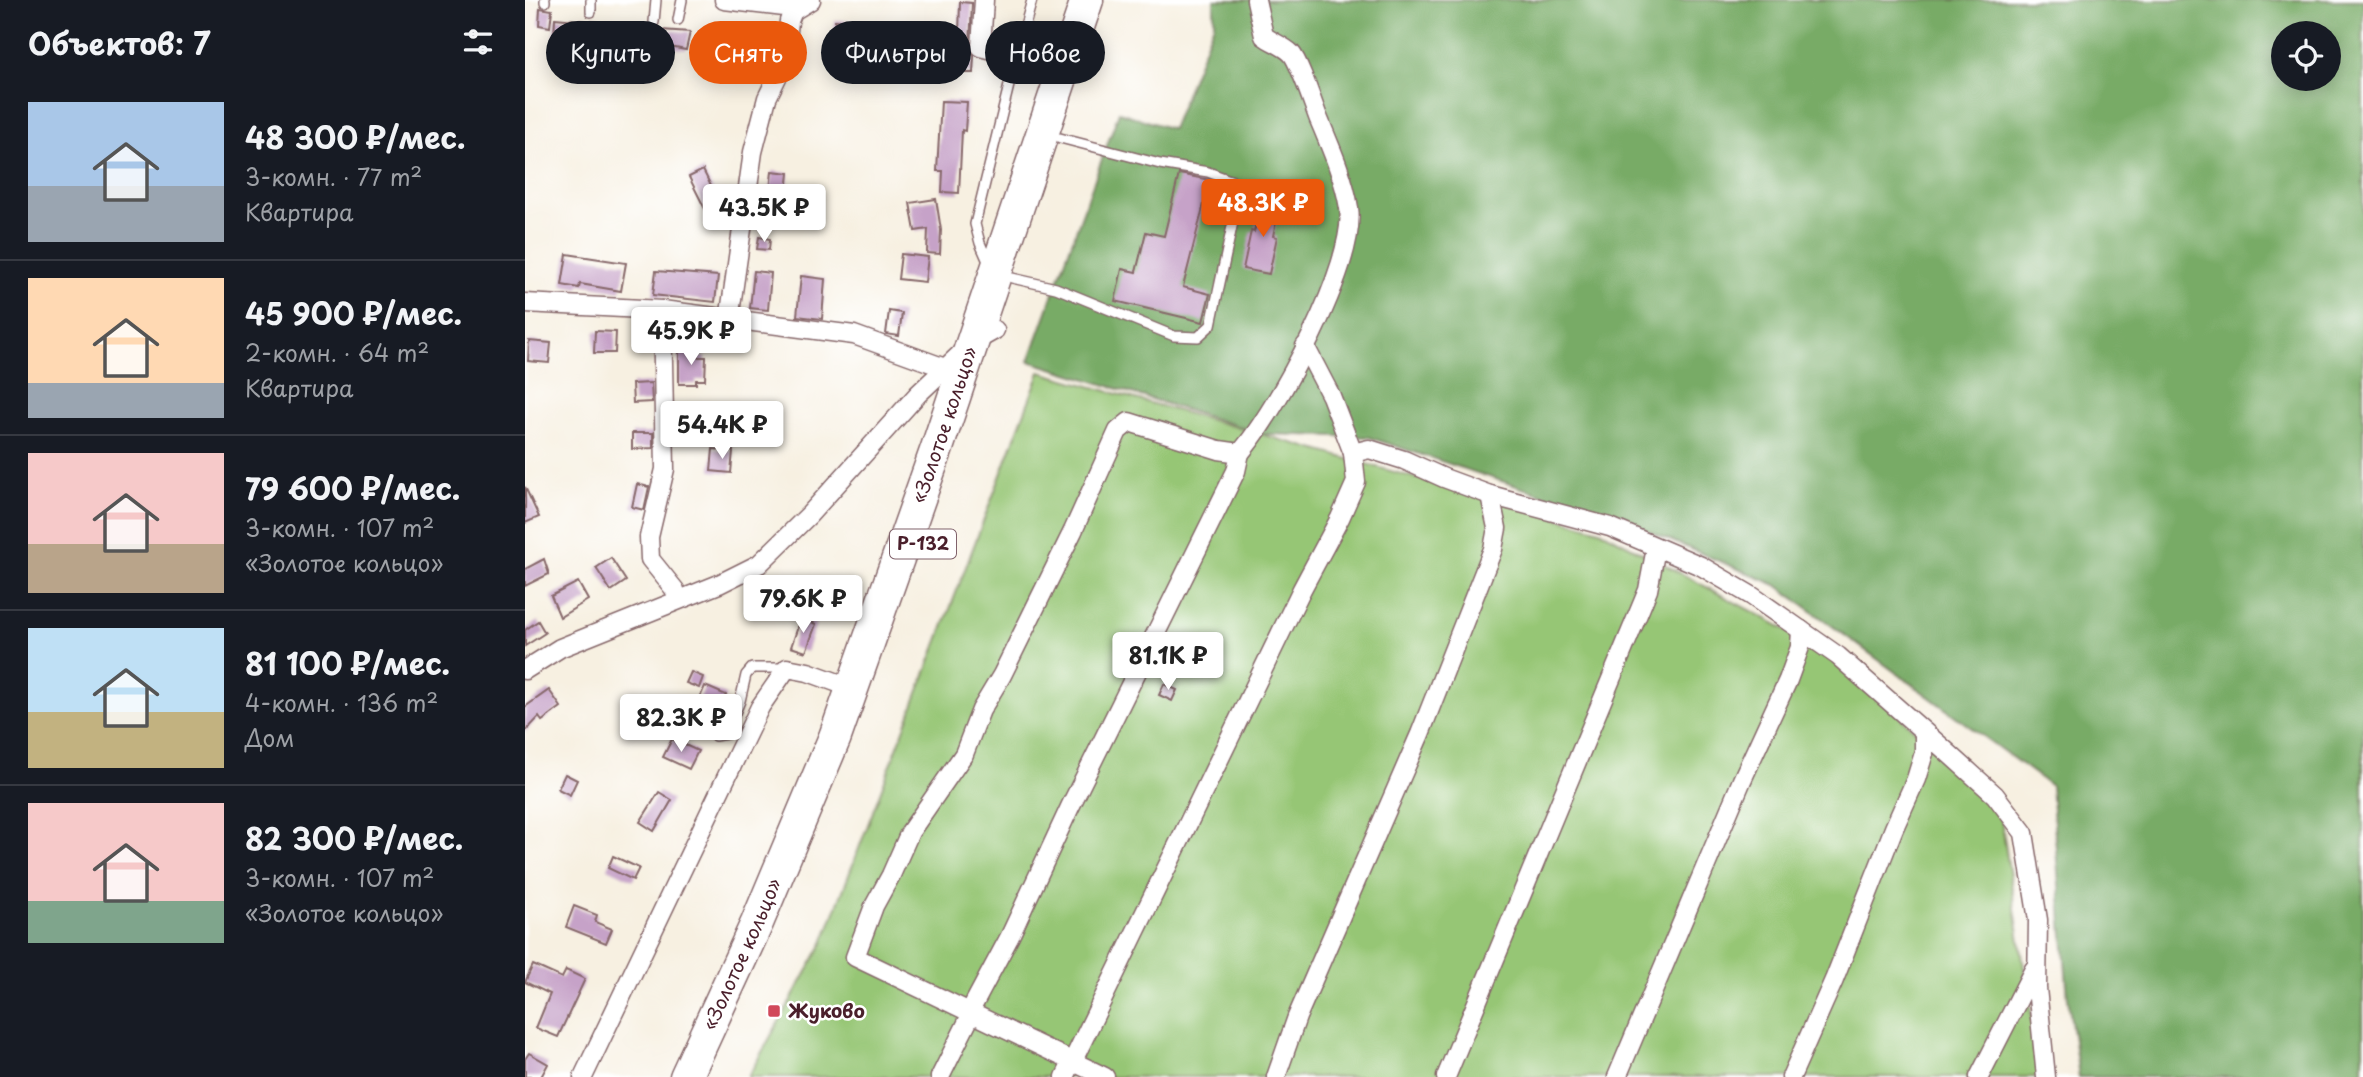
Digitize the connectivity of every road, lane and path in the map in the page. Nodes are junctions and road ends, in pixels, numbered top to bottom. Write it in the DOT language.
graph roads {
  1 [pos="591,0"];
  2 [pos="656,0"];
  3 [pos="682,0"];
  4 [pos="724,0"];
  5 [pos="811,0"];
  6 [pos="984,0"];
  7 [pos="1032,0"];
  8 [pos="1087,0"];
  9 [pos="1107,0"];
  10 [pos="1256,0"];
  11 [pos="793,11"];
  12 [pos="591,12"];
  13 [pos="678,20"];
  14 [pos="654,21"];
  15 [pos="1027,21"];
  16 [pos="1080,21"];
  17 [pos="985,48"];
  18 [pos="1010,84"];
  19 [pos="1059,84"];
  20 [pos="1060,138"];
  21 [pos="1003,276"];
  22 [pos="525,303"];
  23 [pos="662,310"];
  24 [pos="729,320"];
  25 [pos="984,336"];
  26 [pos="1305,346"];
  27 [pos="945,368"];
  28 [pos="1240,453"];
  29 [pos="1353,453"];
  30 [pos="1490,495"];
  31 [pos="1657,548"];
  32 [pos="678,599"];
  33 [pos="1801,630"];
  34 [pos="787,668"];
  35 [pos="525,670"];
  36 [pos="852,688"];
  37 [pos="1924,732"];
  38 [pos="715,736"];
  39 [pos="2037,963"];
  40 [pos="970,1011"];
  41 [pos="1069,1070"];
  42 [pos="583,1077"];
  43 [pos="686,1077"];
  44 [pos="708,1077"];
  45 [pos="940,1077"];
  46 [pos="1105,1077"];
  47 [pos="1276,1077"];
  48 [pos="1446,1077"];
  49 [pos="1617,1077"];
  50 [pos="1791,1077"];
  51 [pos="1979,1077"];
  52 [pos="2046,1077"];
  1 -- 12 [label="lane"];
  2 -- 14 [label="lane"];
  3 -- 13 [label="lane"];
  4 -- 11 [label="street"];
  5 -- 11 [label="street"];
  6 -- 17 [label="street"];
  7 -- 15 [label="lane"];
  8 -- 16 [label="highway, «Золотое кольцо» / Р-132"];
  9 -- 20 [label="highway, «Золотое кольцо» / Р-132"];
  10 -- 26 [label="street"];
  11 -- 24 [label="street"];
  18 -- 21 [label="lane"];
  19 -- 21 [label="highway, «Золотое кольцо» / Р-132"];
  20 -- 21 [label="highway, «Золотое кольцо» / Р-132"];
  20 -- 21 [label="lane"];
  21 -- 25 [label="highway, «Золотое кольцо» / Р-132"];
  22 -- 23 [label="street"];
  23 -- 24 [label="street"];
  23 -- 32 [label="street"];
  24 -- 27 [label="street"];
  25 -- 27 [label="street"];
  25 -- 36 [label="highway, «Золотое кольцо» / Р-132"];
  25 -- 44 [label="highway, «Золотое кольцо» / Р-132"];
  26 -- 28 [label="street"];
  26 -- 29 [label="street"];
  27 -- 32 [label="street"];
  28 -- 40 [label="street"];
  28 -- 40 [label="street"];
  29 -- 30 [label="street"];
  29 -- 41 [label="street"];
  30 -- 31 [label="street"];
  30 -- 47 [label="street"];
  31 -- 33 [label="street"];
  31 -- 48 [label="street"];
  32 -- 35 [label="street"];
  33 -- 37 [label="street"];
  33 -- 49 [label="street"];
  34 -- 36 [label="street"];
  34 -- 38 [label="lane"];
  34 -- 42 [label="street"];
  36 -- 43 [label="highway, «Золотое кольцо» / Р-132"];
  37 -- 39 [label="street"];
  37 -- 50 [label="street"];
  39 -- 51 [label="street"];
  39 -- 52 [label="street"];
  40 -- 41 [label="street"];
  40 -- 45 [label="street"];
  41 -- 46 [label="street"];
}
